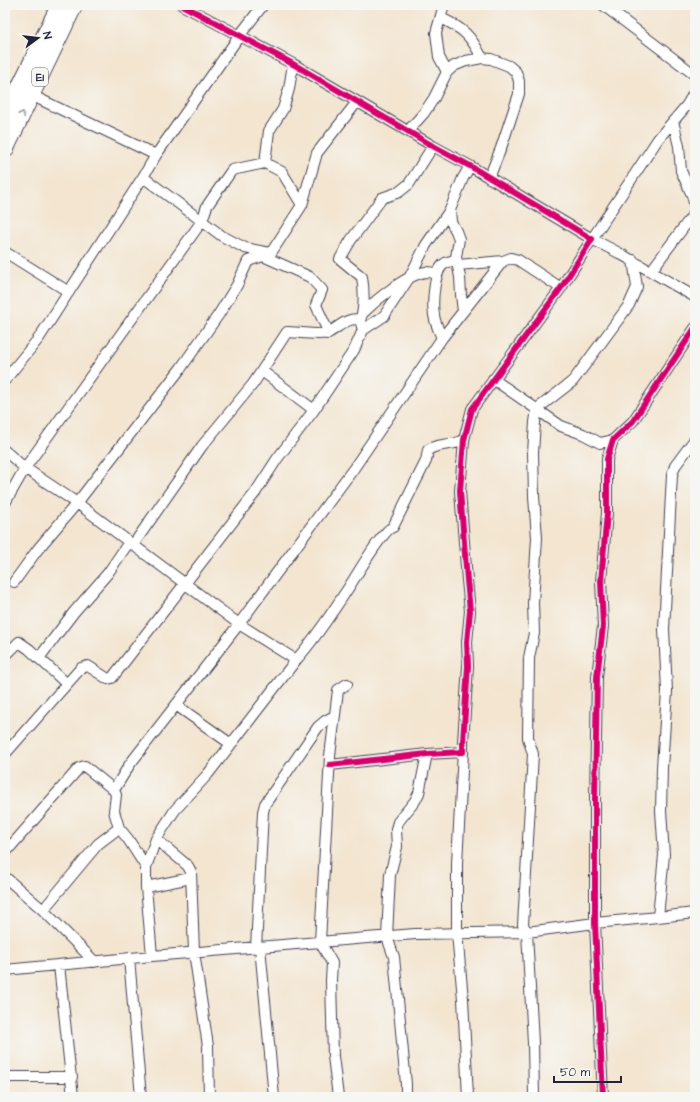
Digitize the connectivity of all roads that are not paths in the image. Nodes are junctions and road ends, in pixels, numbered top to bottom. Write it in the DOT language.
graph roads {
  1 [pos="60,5"];
  2 [pos="74,5"];
  3 [pos="182,5"];
  4 [pos="263,5"];
  5 [pos="444,5"];
  6 [pos="603,5"];
  7 [pos="441,18"];
  8 [pos="240,35"];
  9 [pos="482,58"];
  10 [pos="293,64"];
  11 [pos="686,68"];
  12 [pos="447,72"];
  13 [pos="695,75"];
  14 [pos="695,90"];
  15 [pos="31,95"];
  16 [pos="357,102"];
  17 [pos="5,118"];
  18 [pos="673,121"];
  19 [pos="408,131"];
  20 [pos="433,146"];
  21 [pos="5,149"];
  22 [pos="156,155"];
  23 [pos="265,163"];
  24 [pos="470,166"];
  25 [pos="143,177"];
  26 [pos="489,178"];
  27 [pos="302,205"];
  28 [pos="695,207"];
  29 [pos="450,210"];
  30 [pos="695,212"];
  31 [pos="202,221"];
  32 [pos="592,239"];
  33 [pos="5,252"];
  34 [pos="267,254"];
  35 [pos="633,260"];
  36 [pos="503,261"];
  37 [pos="457,262"];
  38 [pos="651,271"];
  39 [pos="438,273"];
  40 [pos="409,278"];
  41 [pos="562,288"];
  42 [pos="69,292"];
  43 [pos="695,296"];
  44 [pos="463,311"];
  45 [pos="361,316"];
  46 [pos="695,328"];
  47 [pos="363,330"];
  48 [pos="327,334"];
  49 [pos="442,338"];
  50 [pos="262,371"];
  51 [pos="493,379"];
  52 [pos="5,380"];
  53 [pos="538,409"];
  54 [pos="314,410"];
  55 [pos="695,439"];
  56 [pos="464,440"];
  57 [pos="613,440"];
  58 [pos="5,451"];
  59 [pos="24,468"];
  60 [pos="5,502"];
  61 [pos="77,504"];
  62 [pos="131,544"];
  63 [pos="14,582"];
  64 [pos="185,583"];
  65 [pos="239,624"];
  66 [pos="5,656"];
  67 [pos="39,658"];
  68 [pos="296,660"];
  69 [pos="67,684"];
  70 [pos="347,684"];
  71 [pos="176,705"];
  72 [pos="334,716"];
  73 [pos="231,744"];
  74 [pos="463,752"];
  75 [pos="5,754"];
  76 [pos="427,754"];
  77 [pos="330,765"];
  78 [pos="114,790"];
  79 [pos="119,828"];
  80 [pos="156,839"];
  81 [pos="5,852"];
  82 [pos="146,867"];
  83 [pos="5,877"];
  84 [pos="191,878"];
  85 [pos="146,887"];
  86 [pos="44,910"];
  87 [pos="695,913"];
  88 [pos="658,917"];
  89 [pos="595,923"];
  90 [pos="527,932"];
  91 [pos="457,933"];
  92 [pos="388,937"];
  93 [pos="320,942"];
  94 [pos="258,947"];
  95 [pos="194,952"];
  96 [pos="152,956"];
  97 [pos="129,958"];
  98 [pos="95,962"];
  99 [pos="59,965"];
  100 [pos="5,970"];
  101 [pos="5,1077"];
  102 [pos="72,1077"];
  103 [pos="73,1097"];
  104 [pos="141,1097"];
  105 [pos="209,1097"];
  106 [pos="274,1097"];
  107 [pos="338,1097"];
  108 [pos="406,1097"];
  109 [pos="468,1097"];
  110 [pos="534,1097"];
  111 [pos="603,1097"];
  1 -- 17 [label="highway, E1"];
  2 -- 15 [label="highway, E1"];
  3 -- 8 [label="street"];
  4 -- 8 [label="street"];
  5 -- 7 [label="street"];
  6 -- 11 [label="street"];
  7 -- 9 [label="street"];
  7 -- 12 [label="street"];
  8 -- 10 [label="street"];
  8 -- 22 [label="street"];
  9 -- 12 [label="street"];
  9 -- 26 [label="street"];
  10 -- 16 [label="street"];
  10 -- 23 [label="street"];
  11 -- 13 [label="street"];
  11 -- 14 [label="street"];
  12 -- 19 [label="street"];
  14 -- 18 [label="street"];
  21 -- 15 [label="highway, E1, one-way"];
  15 -- 22 [label="street"];
  16 -- 19 [label="street"];
  16 -- 27 [label="street"];
  18 -- 28 [label="street"];
  18 -- 32 [label="street"];
  19 -- 20 [label="street"];
  20 -- 24 [label="street"];
  20 -- 45 [label="street"];
  22 -- 25 [label="street"];
  23 -- 27 [label="street"];
  23 -- 31 [label="street"];
  24 -- 26 [label="street"];
  24 -- 29 [label="street"];
  25 -- 31 [label="street"];
  25 -- 42 [label="street"];
  26 -- 32 [label="street"];
  27 -- 34 [label="street"];
  29 -- 37 [label="street"];
  29 -- 40 [label="street"];
  30 -- 38 [label="street"];
  31 -- 34 [label="street"];
  31 -- 59 [label="street"];
  32 -- 35 [label="street"];
  32 -- 41 [label="street"];
  33 -- 42 [label="street"];
  34 -- 48 [label="street"];
  34 -- 61 [label="street"];
  35 -- 38 [label="street"];
  35 -- 53 [label="street"];
  36 -- 37 [label="street"];
  36 -- 41 [label="street"];
  36 -- 44 [label="street"];
  37 -- 39 [label="street"];
  37 -- 44 [label="street"];
  38 -- 43 [label="street"];
  39 -- 40 [label="street"];
  39 -- 49 [label="street"];
  40 -- 45 [label="street"];
  40 -- 47 [label="street"];
  41 -- 51 [label="street"];
  42 -- 52 [label="street"];
  44 -- 49 [label="street"];
  45 -- 47 [label="street"];
  45 -- 48 [label="street"];
  46 -- 57 [label="street"];
  47 -- 54 [label="street"];
  48 -- 50 [label="street"];
  49 -- 65 [label="street"];
  50 -- 54 [label="street"];
  50 -- 62 [label="street"];
  51 -- 53 [label="street"];
  51 -- 56 [label="street"];
  53 -- 57 [label="street"];
  53 -- 90 [label="street"];
  54 -- 64 [label="street"];
  55 -- 88 [label="street"];
  56 -- 68 [label="street"];
  56 -- 74 [label="street"];
  57 -- 89 [label="street"];
  58 -- 59 [label="street"];
  59 -- 60 [label="street"];
  59 -- 61 [label="street"];
  61 -- 62 [label="street"];
  61 -- 63 [label="street"];
  62 -- 64 [label="street"];
  62 -- 67 [label="street"];
  64 -- 65 [label="street"];
  64 -- 69 [label="street"];
  65 -- 68 [label="street"];
  65 -- 71 [label="street"];
  66 -- 67 [label="street"];
  67 -- 69 [label="street"];
  68 -- 73 [label="street"];
  69 -- 75 [label="street"];
  70 -- 72 [label="street"];
  71 -- 73 [label="street"];
  71 -- 78 [label="street"];
  72 -- 77 [label="street"];
  72 -- 94 [label="street"];
  73 -- 80 [label="street"];
  74 -- 76 [label="street"];
  74 -- 91 [label="street"];
  76 -- 77 [label="street"];
  76 -- 92 [label="street"];
  77 -- 93 [label="street"];
  78 -- 79 [label="street"];
  78 -- 81 [label="street"];
  79 -- 82 [label="street"];
  79 -- 86 [label="street"];
  80 -- 82 [label="street"];
  80 -- 84 [label="street"];
  82 -- 85 [label="street"];
  83 -- 86 [label="street"];
  84 -- 85 [label="street"];
  84 -- 95 [label="street"];
  85 -- 96 [label="street"];
  86 -- 98 [label="street"];
  87 -- 88 [label="street"];
  88 -- 89 [label="street"];
  89 -- 90 [label="street"];
  89 -- 111 [label="street"];
  90 -- 91 [label="street"];
  90 -- 110 [label="street"];
  91 -- 92 [label="street"];
  91 -- 109 [label="street"];
  92 -- 93 [label="street"];
  92 -- 108 [label="street"];
  93 -- 94 [label="street"];
  93 -- 107 [label="street"];
  94 -- 95 [label="street"];
  94 -- 106 [label="street"];
  95 -- 96 [label="street"];
  95 -- 105 [label="street"];
  96 -- 97 [label="street"];
  97 -- 98 [label="street"];
  97 -- 104 [label="street"];
  98 -- 99 [label="street"];
  99 -- 100 [label="street"];
  99 -- 102 [label="street"];
  101 -- 102 [label="street"];
  102 -- 103 [label="street"];
}
